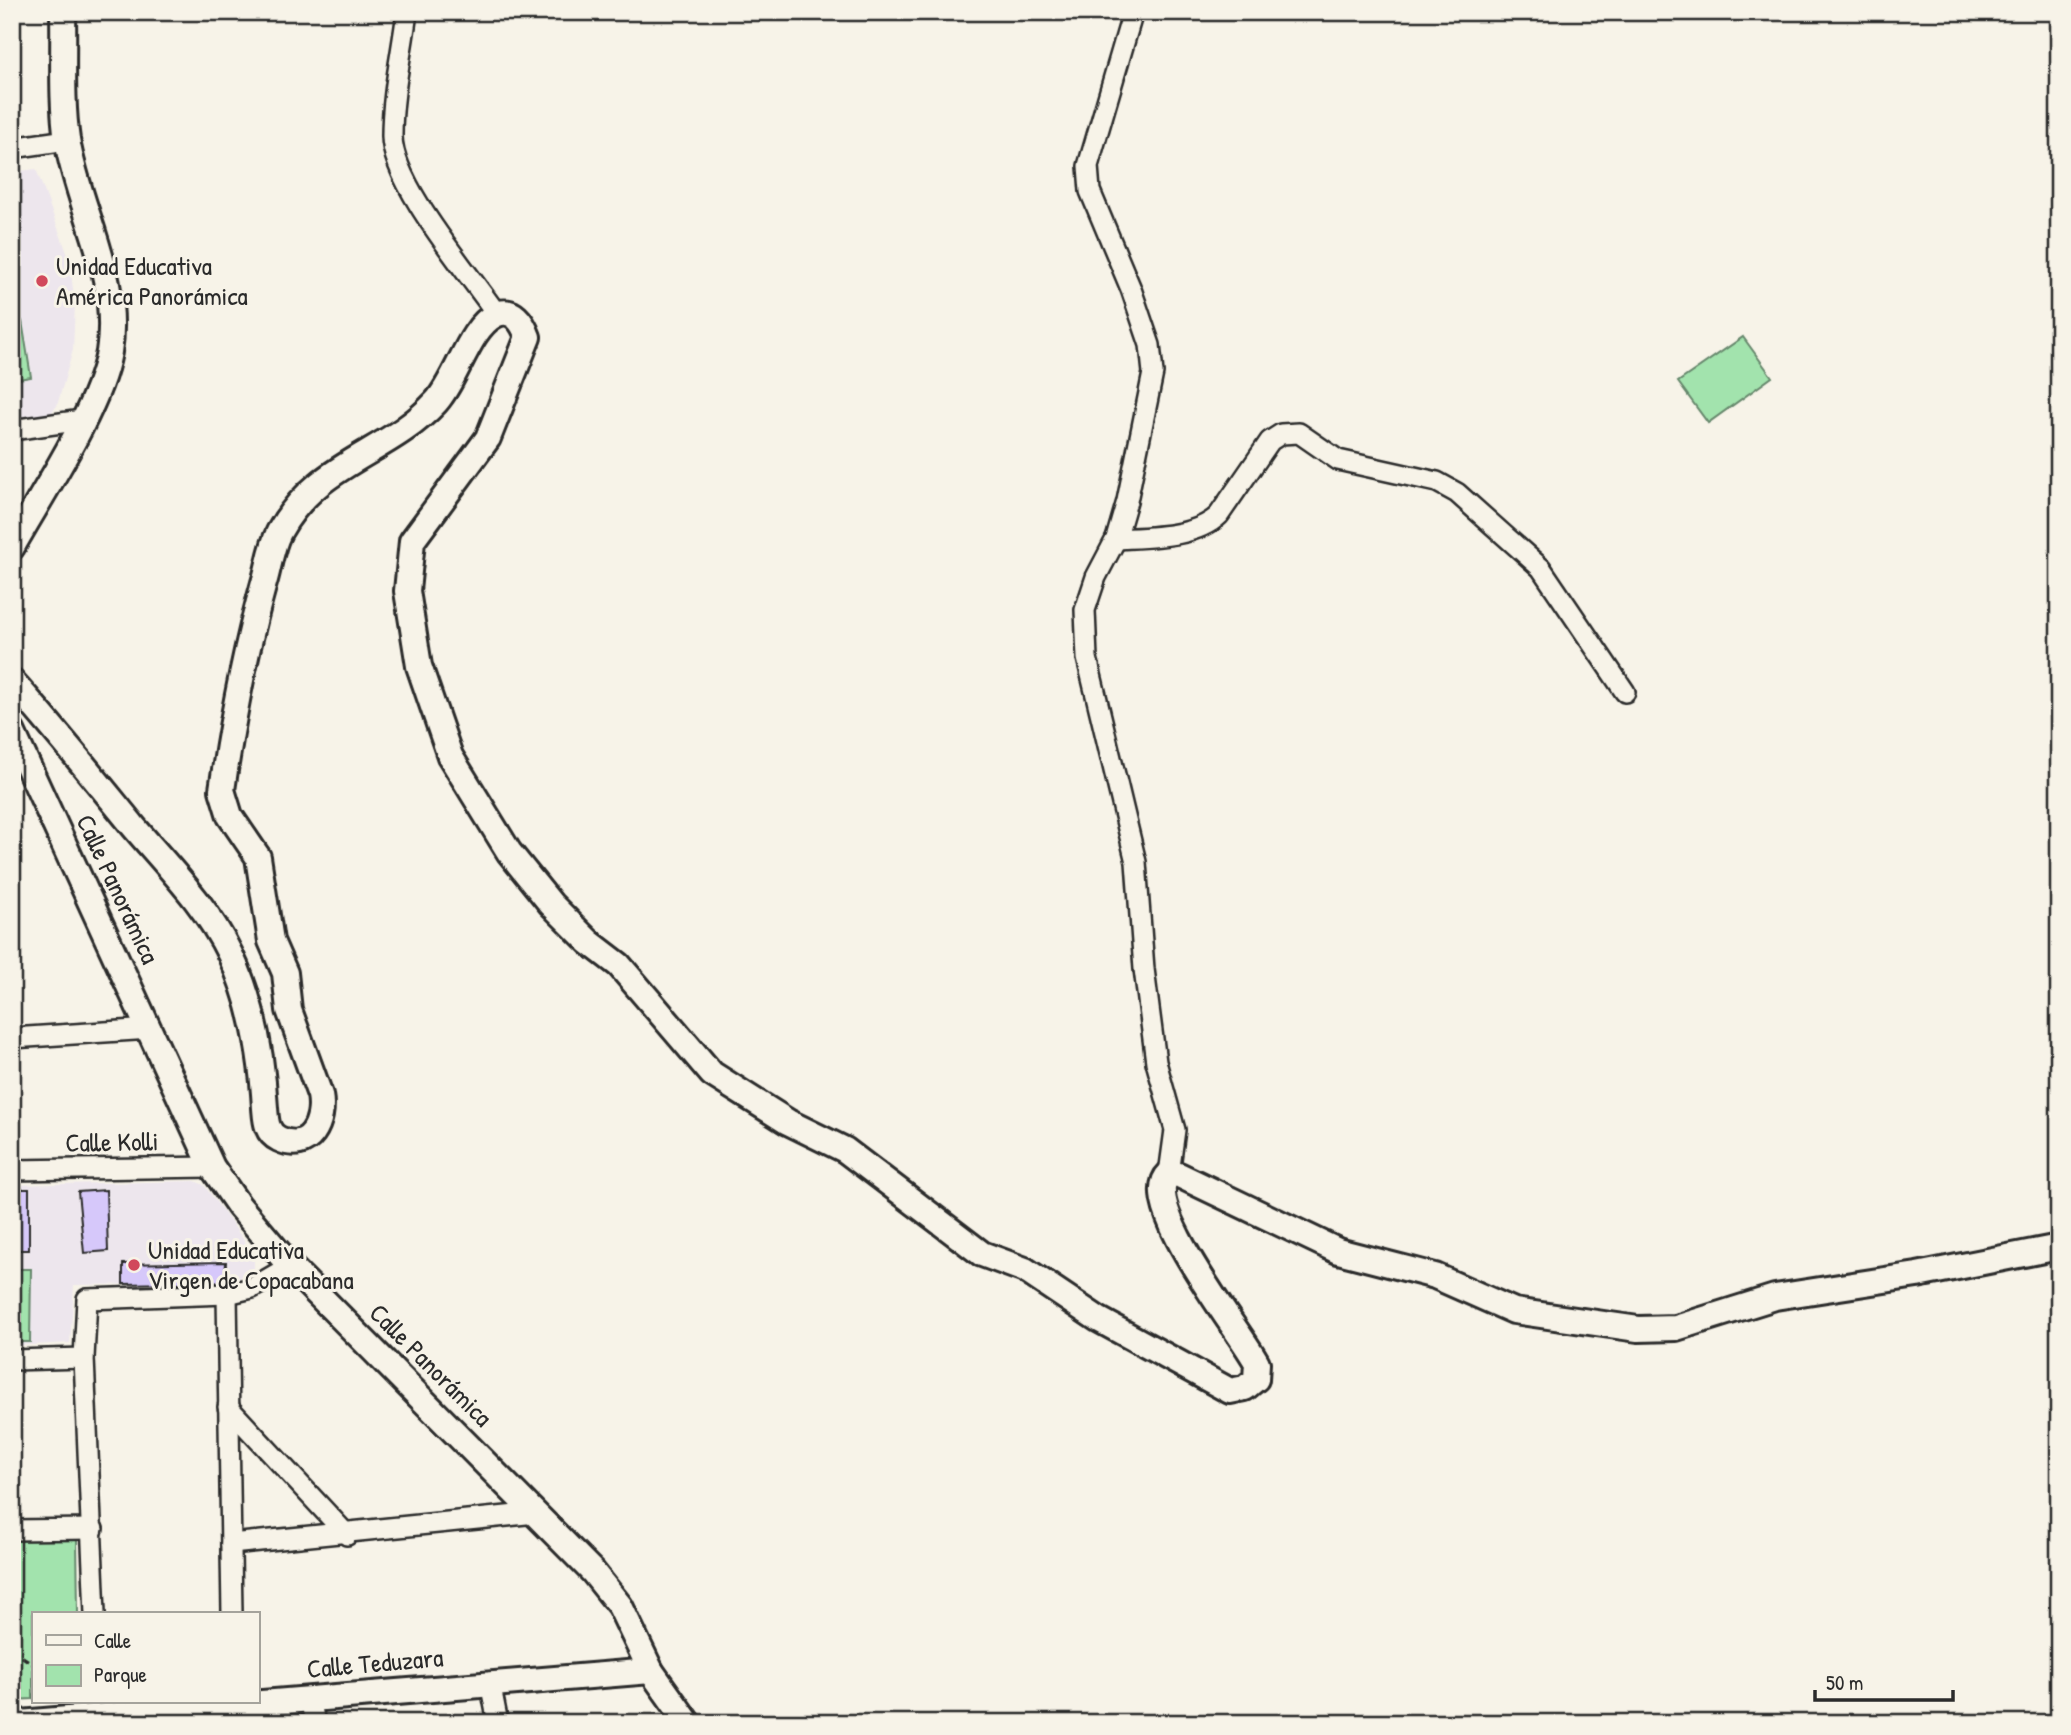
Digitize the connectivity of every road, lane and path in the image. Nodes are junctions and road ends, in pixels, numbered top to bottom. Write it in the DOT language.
graph roads {
  1 [pos="63,12"];
  2 [pos="407,12"];
  3 [pos="1133,12"];
  4 [pos="67,140"];
  5 [pos="12,148"];
  6 [pos="496,313"];
  7 [pos="82,420"];
  8 [pos="12,430"];
  9 [pos="1116,538"];
  10 [pos="12,547"];
  11 [pos="12,681"];
  12 [pos="1625,692"];
  13 [pos="12,731"];
  14 [pos="150,1029"];
  15 [pos="12,1038"];
  16 [pos="212,1167"];
  17 [pos="12,1170"];
  18 [pos="1169,1174"];
  19 [pos="2059,1247"];
  20 [pos="290,1266"];
  21 [pos="227,1294"];
  22 [pos="84,1358"];
  23 [pos="12,1360"];
  24 [pos="228,1407"];
  25 [pos="536,1514"];
  26 [pos="93,1529"];
  27 [pos="12,1530"];
  28 [pos="347,1535"];
  29 [pos="231,1544"];
  30 [pos="95,1612"];
  31 [pos="232,1612"];
  32 [pos="12,1650"];
  33 [pos="32,1663"];
  34 [pos="651,1671"];
  35 [pos="490,1682"];
  36 [pos="310,1698"];
  37 [pos="259,1701"];
  38 [pos="227,1704"];
  39 [pos="97,1710"];
  40 [pos="149,1718"];
  41 [pos="20,1723"];
  42 [pos="315,1723"];
  43 [pos="498,1723"];
  44 [pos="688,1723"];
  1 -- 4 [label="street"];
  2 -- 6 [label="street"];
  3 -- 9 [label="street"];
  4 -- 5 [label="street"];
  4 -- 7 [label="street"];
  6 -- 11 [label="street"];
  6 -- 18 [label="street"];
  7 -- 8 [label="street"];
  7 -- 10 [label="street"];
  9 -- 12 [label="street"];
  9 -- 18 [label="street"];
  13 -- 14 [label="street, Calle Panorámica"];
  14 -- 15 [label="street"];
  14 -- 16 [label="street, Calle Panorámica"];
  16 -- 17 [label="street, Calle Kolli"];
  16 -- 20 [label="street, Calle Panorámica"];
  18 -- 19 [label="street"];
  20 -- 21 [label="street"];
  20 -- 25 [label="street, Calle Panorámica"];
  21 -- 22 [label="street"];
  21 -- 24 [label="street"];
  22 -- 23 [label="street"];
  22 -- 26 [label="street"];
  24 -- 28 [label="street"];
  24 -- 29 [label="street"];
  25 -- 28 [label="street"];
  25 -- 34 [label="street, Calle Panorámica"];
  26 -- 27 [label="street"];
  26 -- 30 [label="street"];
  28 -- 29 [label="street"];
  29 -- 31 [label="street"];
  32 -- 33 [label="path"];
  34 -- 35 [label="street, Calle Teduzara"];
  34 -- 44 [label="street, Calle Panorámica"];
  35 -- 36 [label="street, Calle Teduzara"];
  35 -- 43 [label="street"];
  36 -- 37 [label="street, Calle Teduzara"];
  36 -- 42 [label="street"];
  38 -- 40 [label="street, Calle Teduzara"];
  39 -- 40 [label="street, Calle Teduzara"];
  39 -- 41 [label="street, Calle Teduzara"];
}
